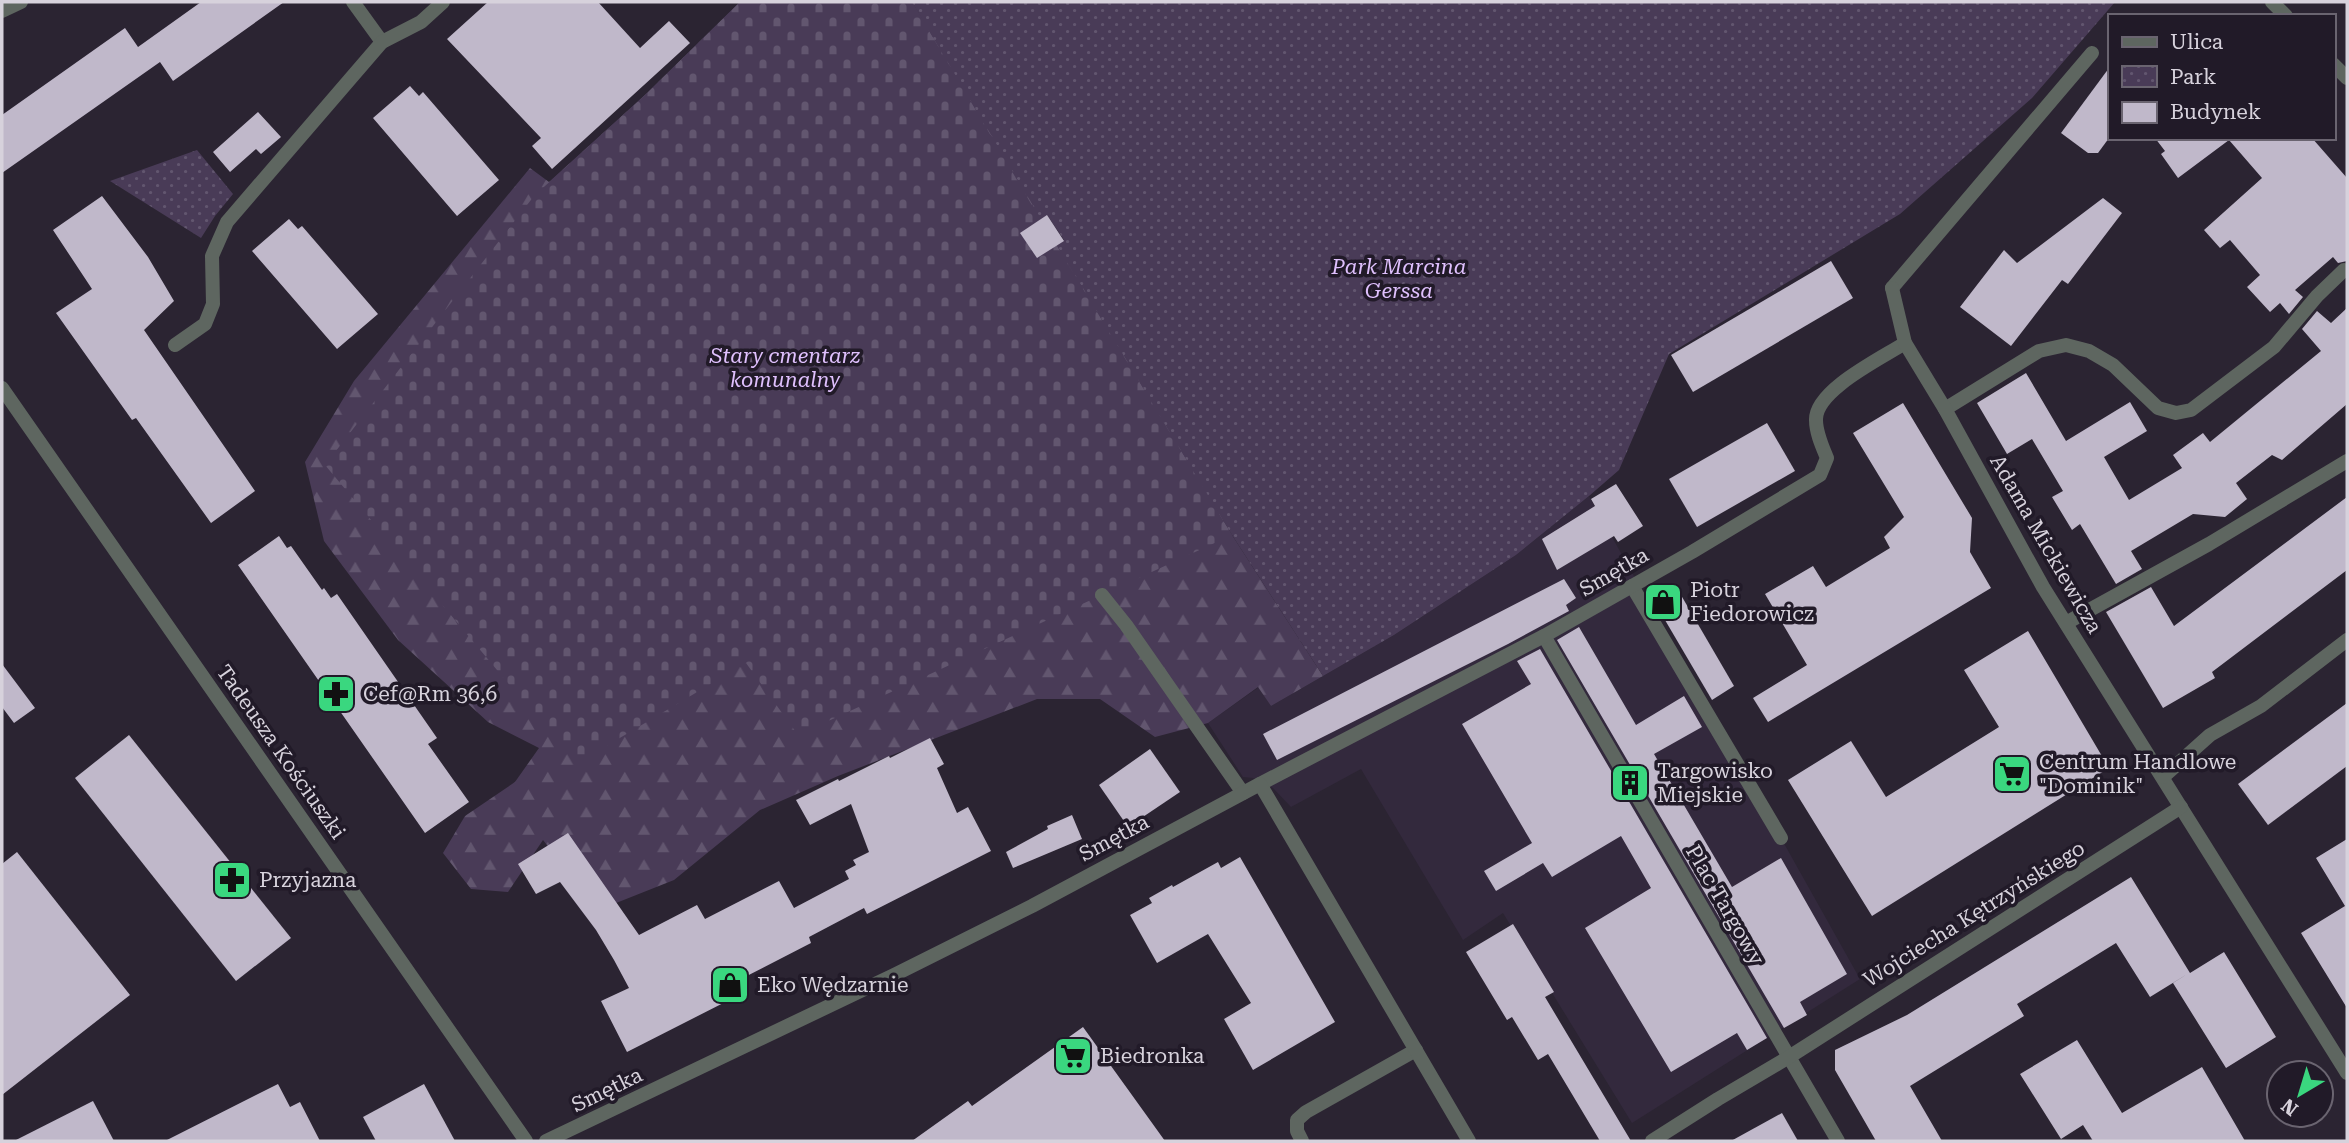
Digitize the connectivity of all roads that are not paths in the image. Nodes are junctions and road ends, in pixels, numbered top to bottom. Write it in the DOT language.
graph roads {
  1 [pos="353,2"];
  2 [pos="443,2"];
  3 [pos="12,7"];
  4 [pos="2,19"];
  5 [pos="382,42"];
  6 [pos="2092,53"];
  7 [pos="2344,270"];
  8 [pos="1905,343"];
  9 [pos="175,345"];
  10 [pos="2,388"];
  11 [pos="1945,409"];
  12 [pos="2347,461"];
  13 [pos="1632,586"];
  14 [pos="1102,595"];
  15 [pos="2066,623"];
  16 [pos="1544,636"];
  17 [pos="2347,640"];
  18 [pos="2162,777"];
  19 [pos="1260,784"];
  20 [pos="1243,793"];
  21 [pos="2181,807"];
  22 [pos="1781,838"];
  23 [pos="1416,1050"];
  24 [pos="1789,1057"];
  25 [pos="2347,1073"];
  26 [pos="1834,1140"];
  27 [pos="526,1141"];
  28 [pos="546,1141"];
  29 [pos="1302,1141"];
  30 [pos="1469,1141"];
  31 [pos="1652,1141"];
  1 -- 5 [label="street"];
  2 -- 5 [label="street"];
  3 -- 4 [label="street"];
  5 -- 9 [label="street"];
  6 -- 8 [label="street, Adama Mickiewicza"];
  7 -- 11 [label="street"];
  8 -- 11 [label="street, Adama Mickiewicza"];
  8 -- 13 [label="street, Smętka"];
  10 -- 27 [label="street, Tadeusza Kościuszki"];
  11 -- 15 [label="street, Adama Mickiewicza"];
  12 -- 15 [label="street"];
  13 -- 16 [label="street, Smętka"];
  13 -- 22 [label="street"];
  14 -- 20 [label="street"];
  15 -- 18 [label="street, Adama Mickiewicza"];
  16 -- 19 [label="street, Smętka"];
  16 -- 24 [label="street, Plac Targowy"];
  17 -- 18 [label="street"];
  18 -- 21 [label="street, Adama Mickiewicza"];
  19 -- 20 [label="street, Smętka"];
  19 -- 23 [label="street"];
  20 -- 28 [label="street, Smętka"];
  21 -- 24 [label="street, Wojciecha Kętrzyńskiego"];
  21 -- 25 [label="street, Adama Mickiewicza"];
  23 -- 29 [label="street"];
  23 -- 30 [label="street"];
  24 -- 26 [label="street, Plac Targowy"];
  24 -- 31 [label="street"];
}
